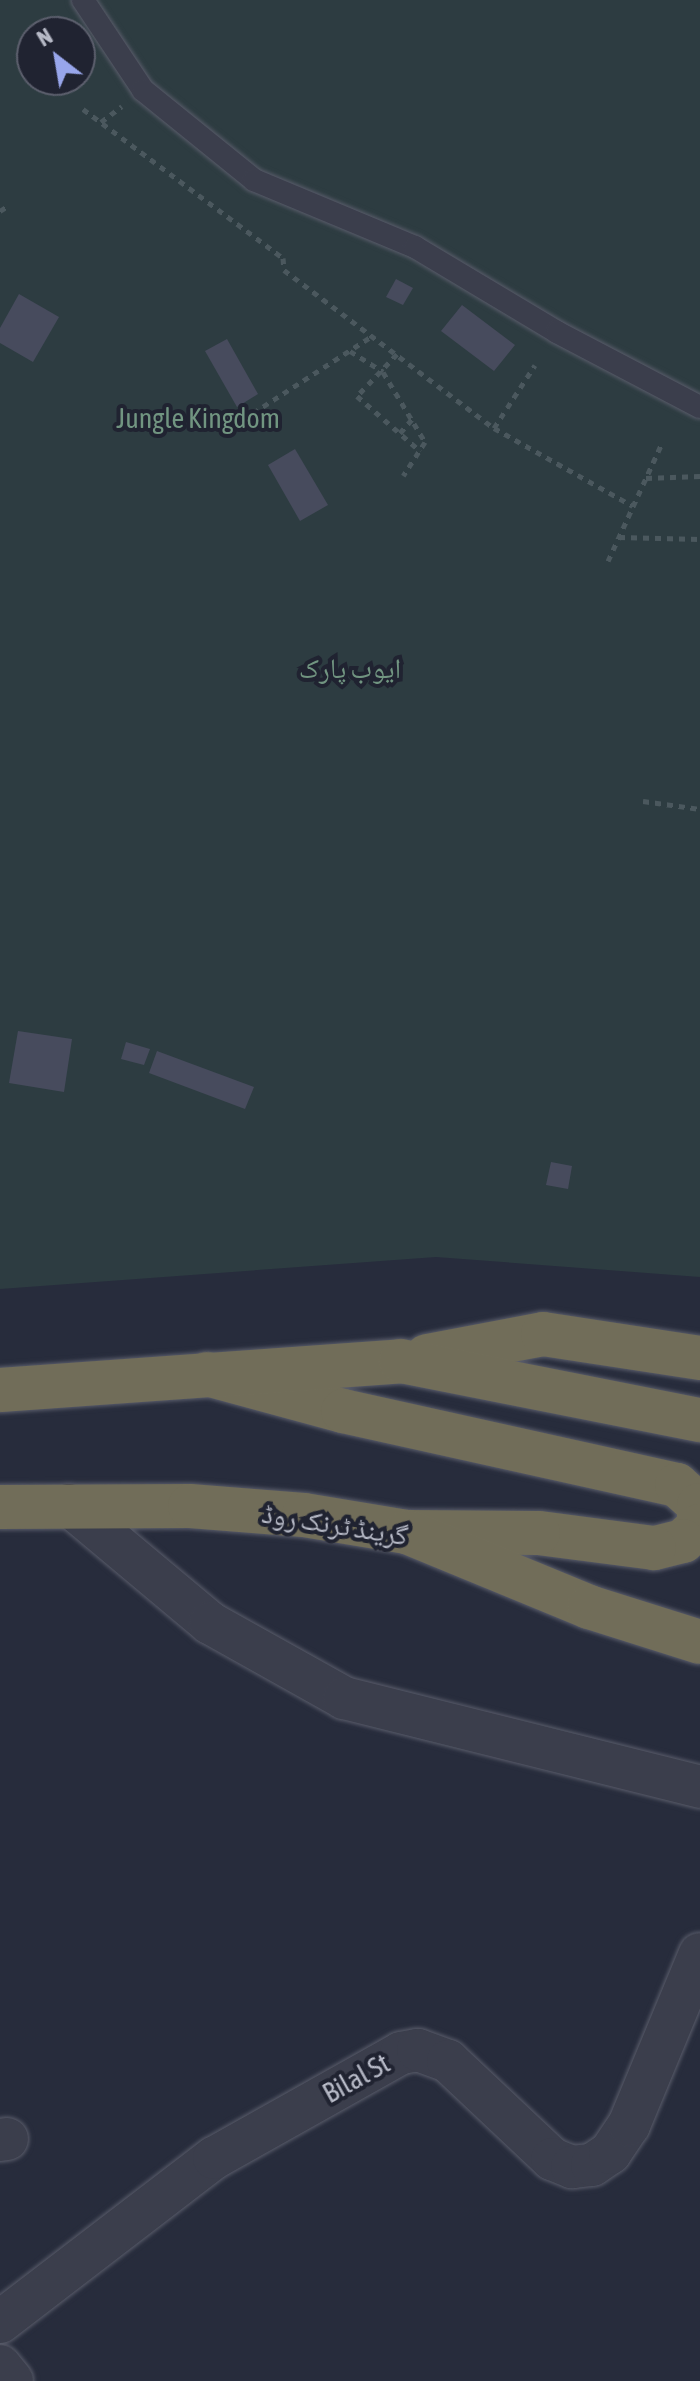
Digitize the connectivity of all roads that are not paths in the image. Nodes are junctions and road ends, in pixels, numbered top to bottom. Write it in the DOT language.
graph roads {
  1 [pos="83,0"];
  2 [pos="700,407"];
  3 [pos="700,1358"];
  4 [pos="401,1361"];
  5 [pos="207,1374"];
  6 [pos="0,1390"];
  7 [pos="700,1420"];
  8 [pos="69,1505"];
  9 [pos="0,1507"];
  10 [pos="407,1532"];
  11 [pos="700,1642"];
  12 [pos="700,1787"];
  13 [pos="700,1954"];
  14 [pos="0,2322"];
  15 [pos="0,2366"];
  16 [pos="12,2381"];
  1 -- 2 [label="lane"];
  3 -- 4 [label="highway"];
  4 -- 5 [label="highway"];
  4 -- 7 [label="highway"];
  5 -- 6 [label="highway"];
  5 -- 10 [label="highway"];
  8 -- 9 [label="highway, گرینڈ ٹرنک روڈ"];
  8 -- 10 [label="highway, گرینڈ ٹرنک روڈ"];
  8 -- 12 [label="street"];
  10 -- 11 [label="highway, گرینڈ ٹرنک روڈ"];
  13 -- 14 [label="street, Bilal St"];
  15 -- 16 [label="street"];
}
